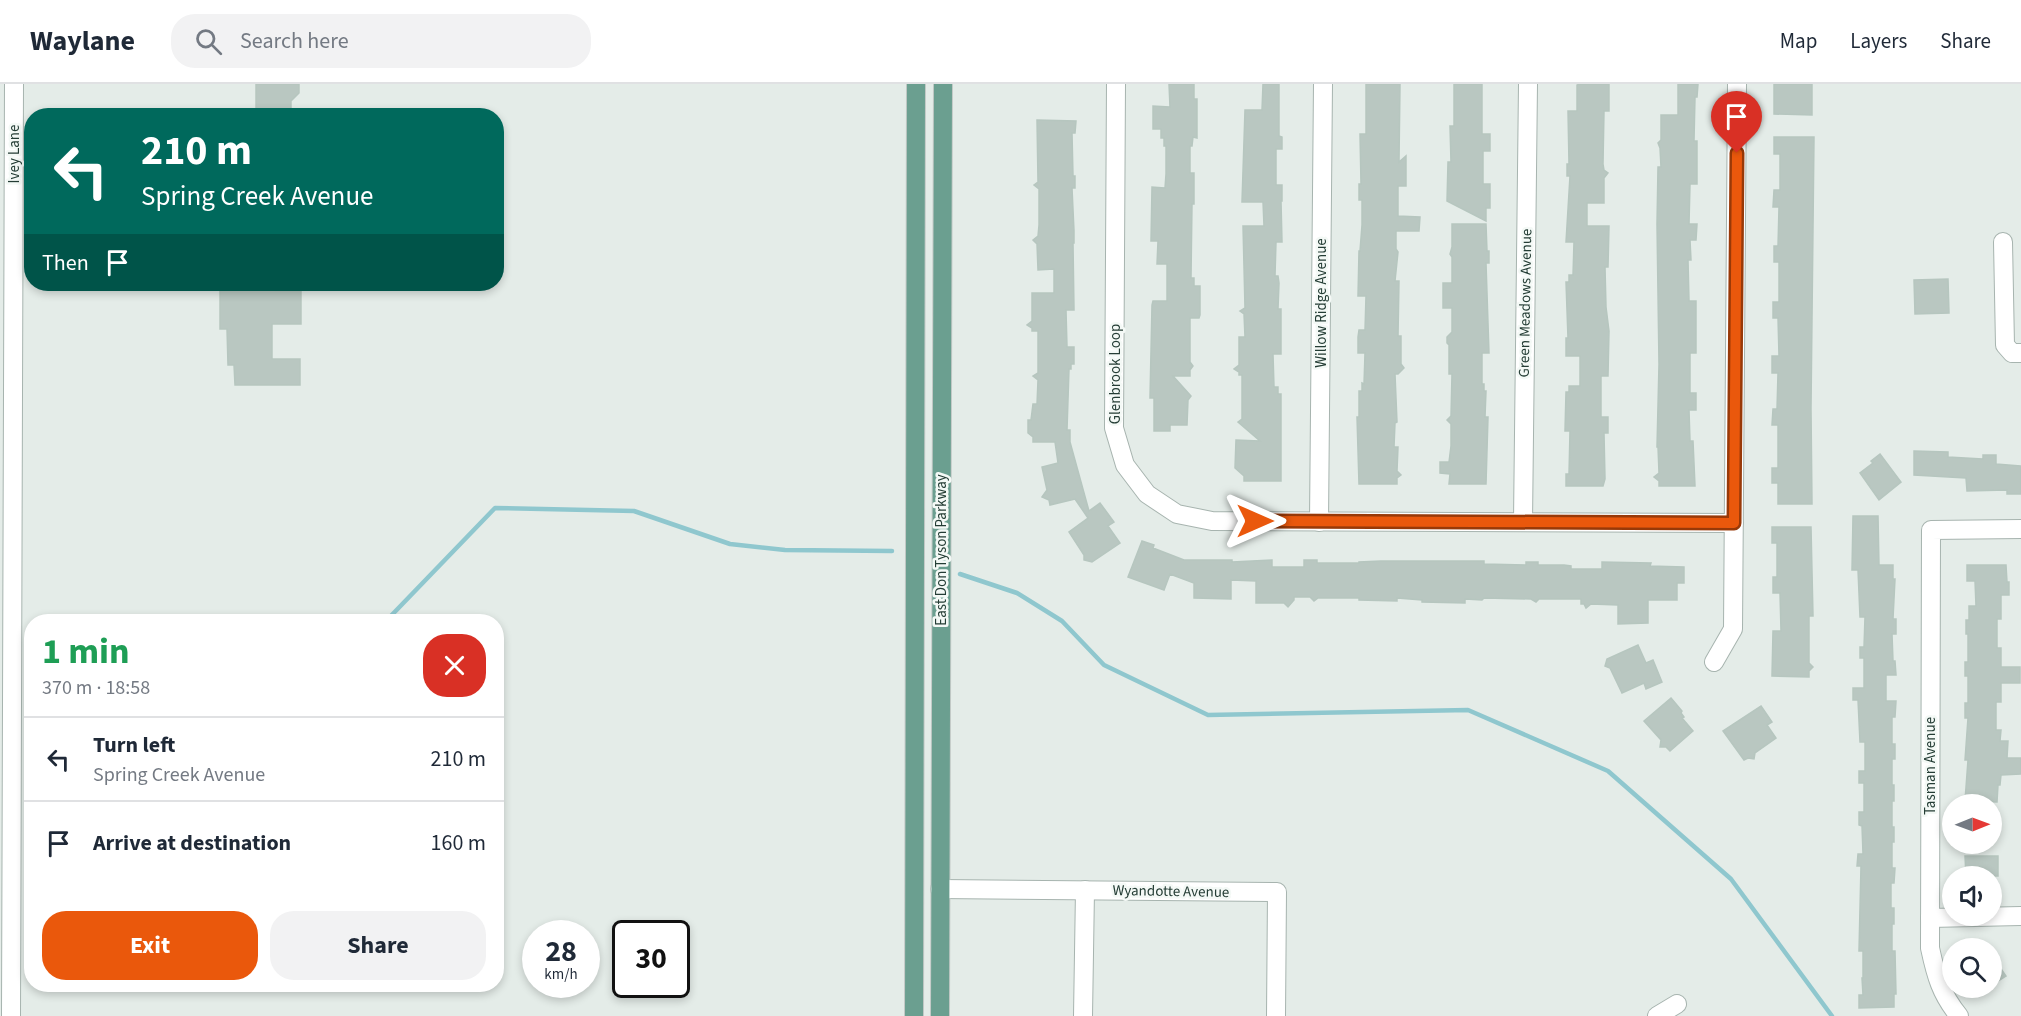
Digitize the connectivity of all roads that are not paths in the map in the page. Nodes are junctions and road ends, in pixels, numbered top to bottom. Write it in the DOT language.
graph roads {
  1 [pos="14,84"];
  2 [pos="916,84"];
  3 [pos="943,84"];
  4 [pos="1116,84"];
  5 [pos="1323,84"];
  6 [pos="1528,84"];
  7 [pos="1737,84"];
  8 [pos="2003,242"];
  9 [pos="7,299"];
  10 [pos="2021,353"];
  11 [pos="1319,522"];
  12 [pos="1523,522"];
  13 [pos="1734,523"];
  14 [pos="2021,529"];
  15 [pos="1714,662"];
  16 [pos="940,889"];
  17 [pos="1085,890"];
  18 [pos="2021,916"];
  19 [pos="1930,918"];
  20 [pos="1677,1004"];
  21 [pos="11,1016"];
  22 [pos="914,1016"];
  23 [pos="940,1016"];
  24 [pos="1083,1016"];
  25 [pos="1276,1016"];
  26 [pos="1657,1016"];
  27 [pos="1959,1016"];
  1 -- 9 [label="street, Ivey Lane"];
  2 -- 22 [label="main road, East Don Tyson Parkway"];
  3 -- 16 [label="main road, East Don Tyson Parkway"];
  4 -- 11 [label="street, Glenbrook Loop"];
  5 -- 11 [label="street, Willow Ridge Avenue"];
  6 -- 12 [label="street, Green Meadows Avenue"];
  7 -- 13 [label="street"];
  8 -- 10 [label="street"];
  9 -- 21 [label="street, Ivey Lane"];
  11 -- 12 [label="street, Glenbrook Loop"];
  12 -- 13 [label="street, Glenbrook Loop"];
  13 -- 15 [label="street"];
  14 -- 19 [label="street, Tasman Avenue"];
  16 -- 17 [label="street, Wyandotte Avenue"];
  16 -- 23 [label="main road, East Don Tyson Parkway"];
  17 -- 24 [label="street"];
  17 -- 25 [label="street, Wyandotte Avenue"];
  18 -- 19 [label="street"];
  19 -- 27 [label="street, Tasman Avenue"];
  20 -- 26 [label="street"];
}
